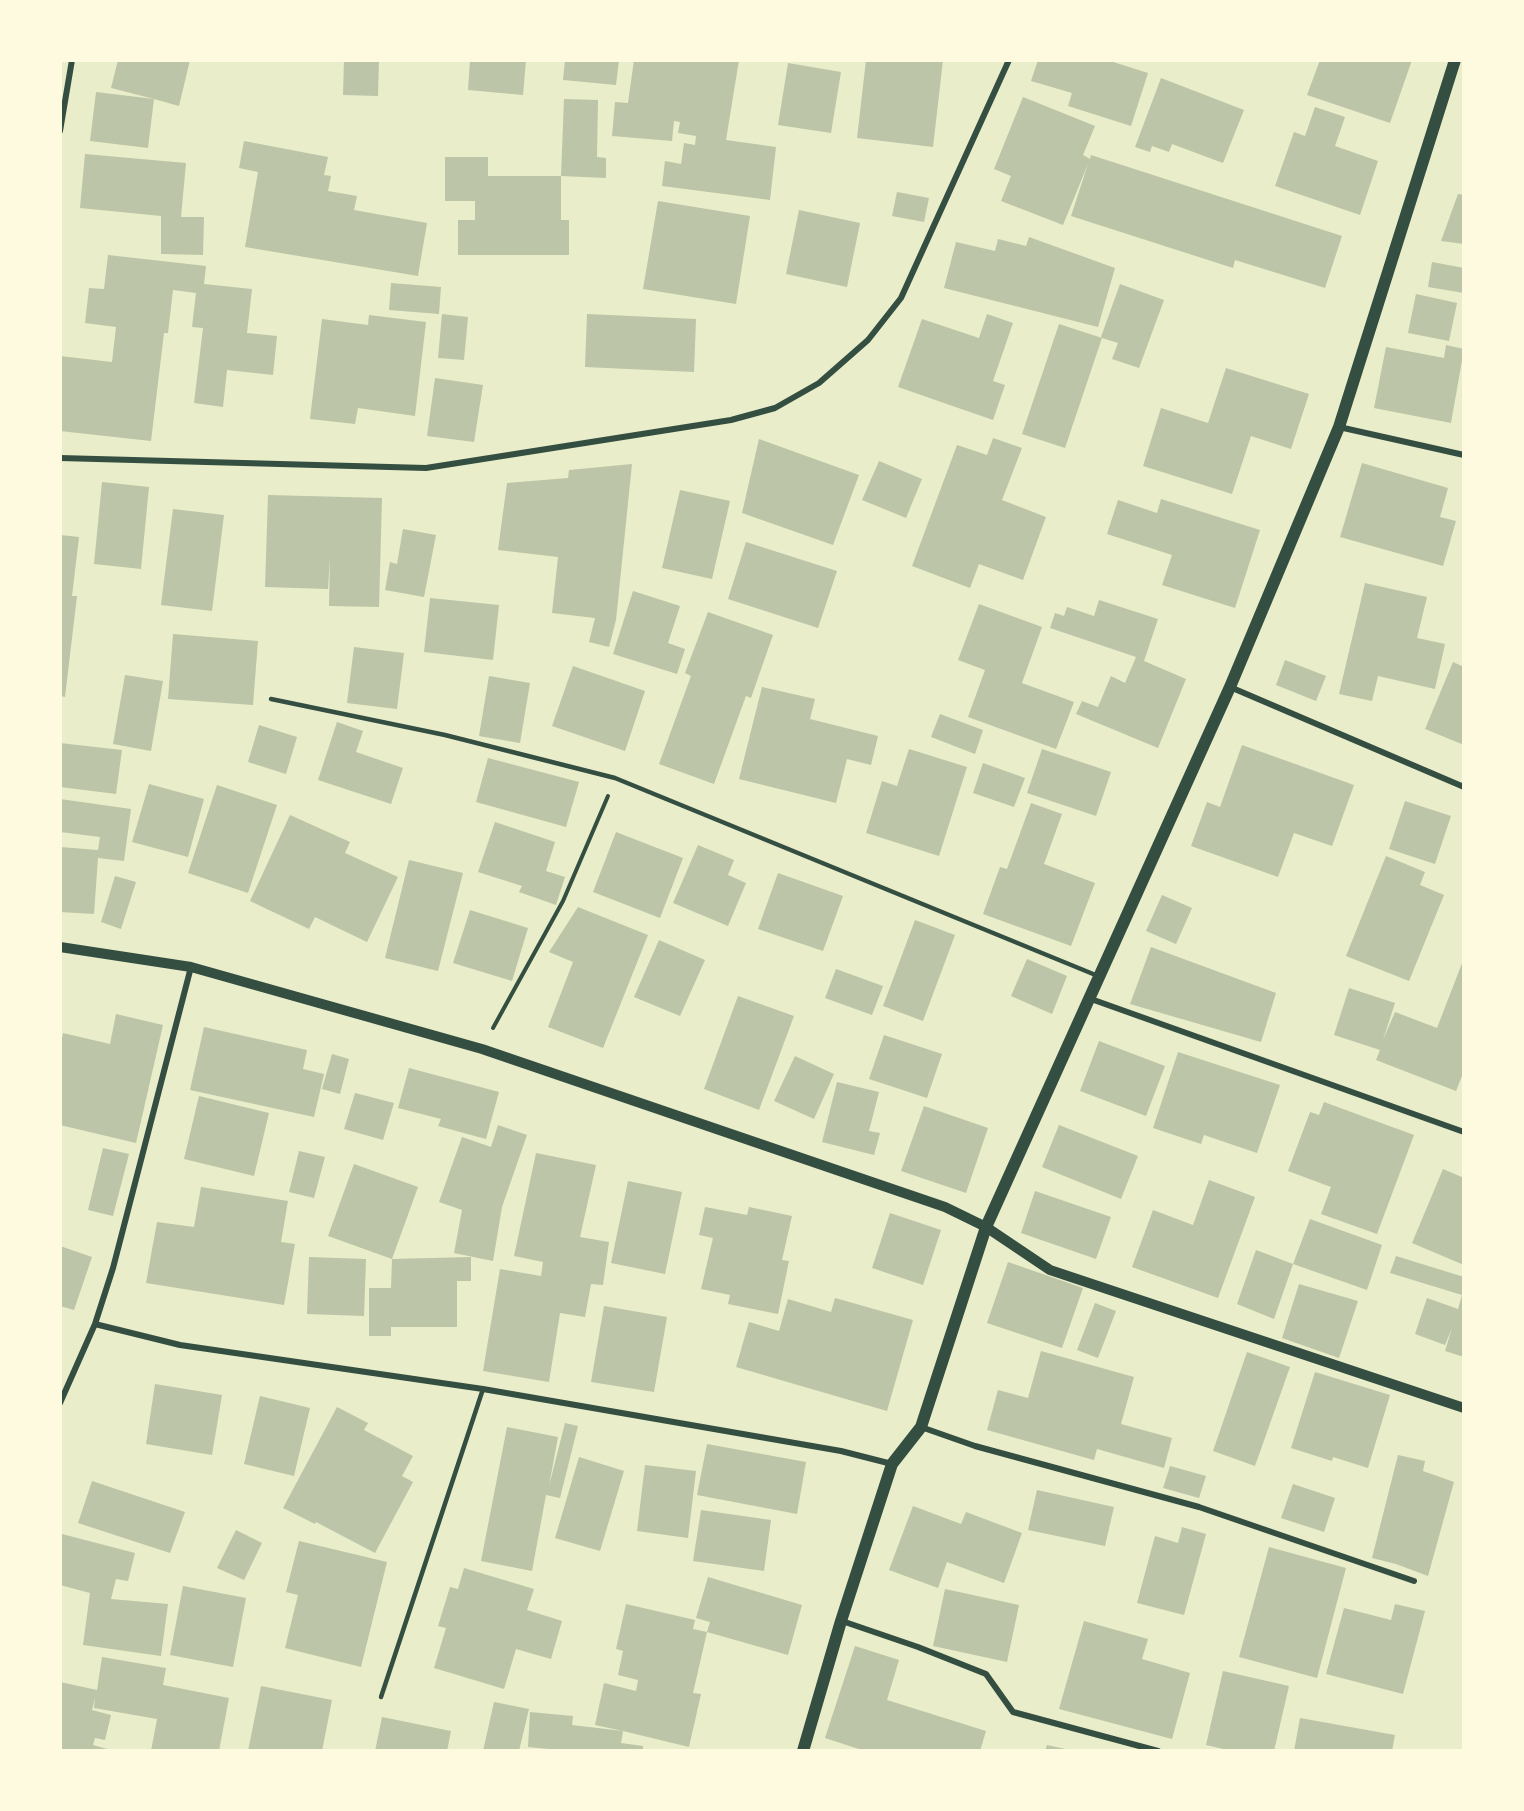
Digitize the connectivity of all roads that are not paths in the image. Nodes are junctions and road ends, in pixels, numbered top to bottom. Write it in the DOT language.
graph roads {
  1 [pos="72,60"];
  2 [pos="1009,60"];
  3 [pos="1455,60"];
  4 [pos="60,131"];
  5 [pos="1339,427"];
  6 [pos="1464,455"];
  7 [pos="60,458"];
  8 [pos="1230,687"];
  9 [pos="272,699"];
  10 [pos="1464,787"];
  11 [pos="60,947"];
  12 [pos="190,968"];
  13 [pos="1101,977"];
  14 [pos="1091,999"];
  15 [pos="1464,1132"];
  16 [pos="986,1227"];
  17 [pos="95,1324"];
  18 [pos="483,1389"];
  19 [pos="60,1402"];
  20 [pos="1464,1408"];
  21 [pos="921,1427"];
  22 [pos="892,1464"];
  23 [pos="1414,1581"];
  24 [pos="841,1621"];
  25 [pos="381,1697"];
  26 [pos="802,1751"];
  27 [pos="1158,1751"];
  1 -- 4 [label="street"];
  2 -- 7 [label="street"];
  3 -- 5 [label="main road"];
  5 -- 6 [label="street"];
  5 -- 8 [label="main road"];
  8 -- 10 [label="street"];
  8 -- 13 [label="main road"];
  9 -- 13 [label="lane"];
  11 -- 12 [label="street"];
  12 -- 16 [label="street"];
  12 -- 17 [label="street"];
  13 -- 14 [label="main road"];
  14 -- 15 [label="street"];
  14 -- 16 [label="main road"];
  16 -- 20 [label="street"];
  16 -- 21 [label="main road"];
  17 -- 18 [label="street"];
  17 -- 19 [label="street"];
  18 -- 22 [label="street"];
  18 -- 25 [label="lane"];
  21 -- 22 [label="main road"];
  21 -- 23 [label="street"];
  22 -- 24 [label="main road"];
  24 -- 26 [label="main road"];
  24 -- 27 [label="street"];
}
